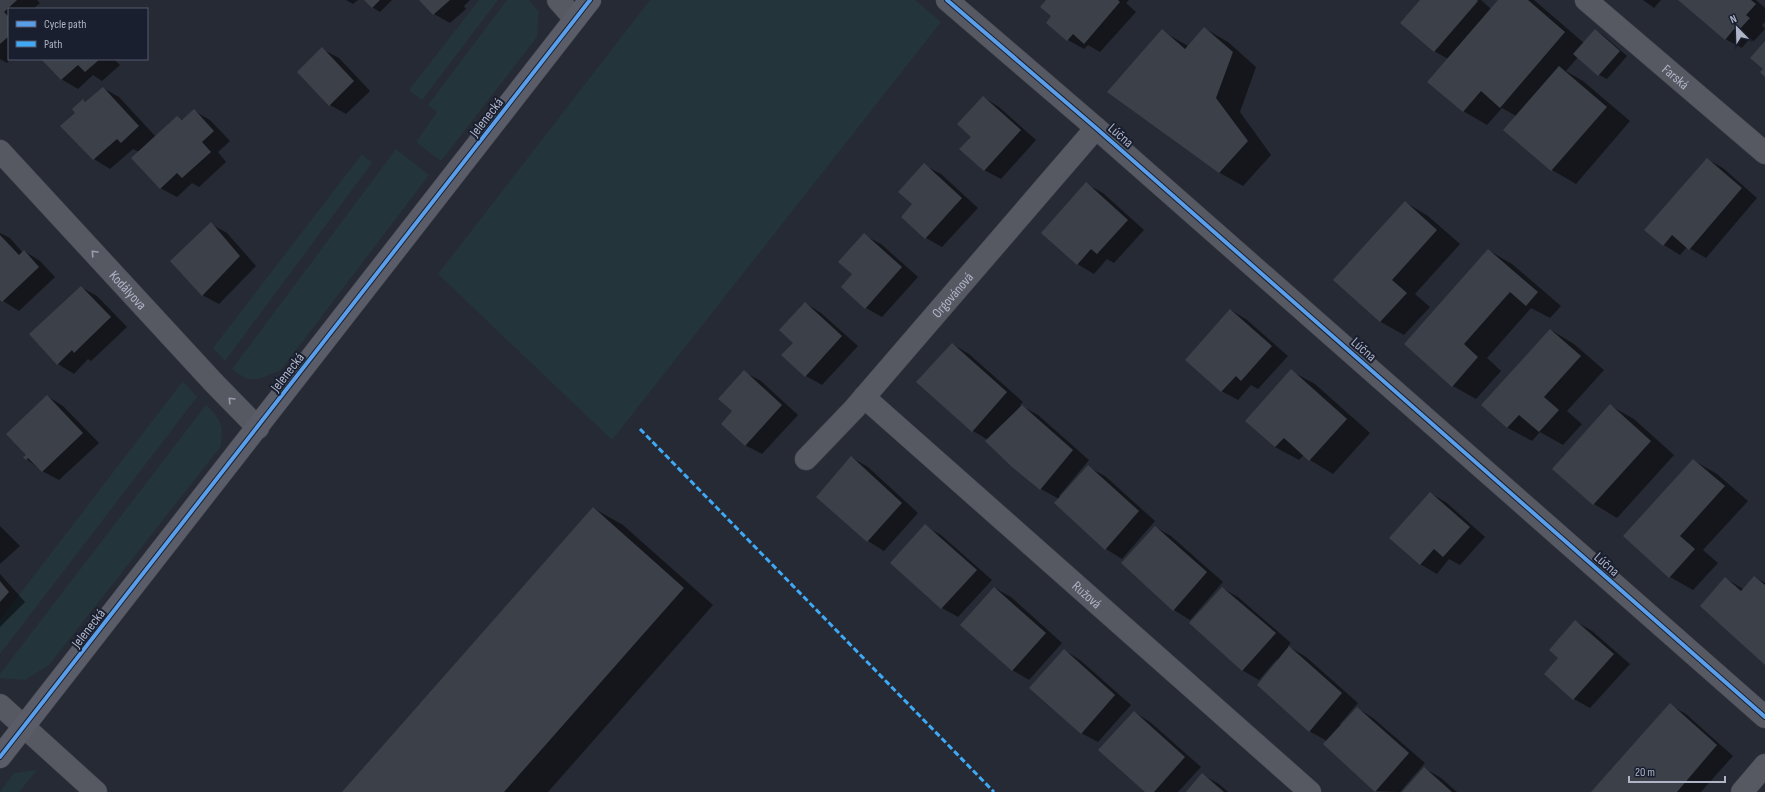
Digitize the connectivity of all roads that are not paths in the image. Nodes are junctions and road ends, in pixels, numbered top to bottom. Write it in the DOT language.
graph roads {
  1 [pos="558,0"];
  2 [pos="590,0"];
  3 [pos="948,0"];
  4 [pos="1586,0"];
  5 [pos="576,19"];
  6 [pos="1096,128"];
  7 [pos="0,151"];
  8 [pos="1765,153"];
  9 [pos="864,397"];
  10 [pos="258,428"];
  11 [pos="806,459"];
  12 [pos="0,705"];
  13 [pos="1765,718"];
  14 [pos="24,727"];
  15 [pos="0,757"];
  16 [pos="1765,765"];
  17 [pos="96,792"];
  18 [pos="1310,792"];
  19 [pos="1742,792"];
  1 -- 5 [label="street"];
  2 -- 5 [label="street, Jelenecká"];
  3 -- 6 [label="street, Lúčna"];
  4 -- 8 [label="street, Farská"];
  5 -- 10 [label="street, Jelenecká"];
  6 -- 9 [label="street, Orgovánová"];
  6 -- 13 [label="street, Lúčna"];
  10 -- 7 [label="street, Kodályova, one-way"];
  9 -- 11 [label="street, Orgovánová"];
  9 -- 18 [label="street, Ružová"];
  10 -- 14 [label="street, Jelenecká"];
  12 -- 14 [label="street"];
  14 -- 15 [label="street, Jelenecká"];
  14 -- 17 [label="street"];
  16 -- 19 [label="street"];
}
